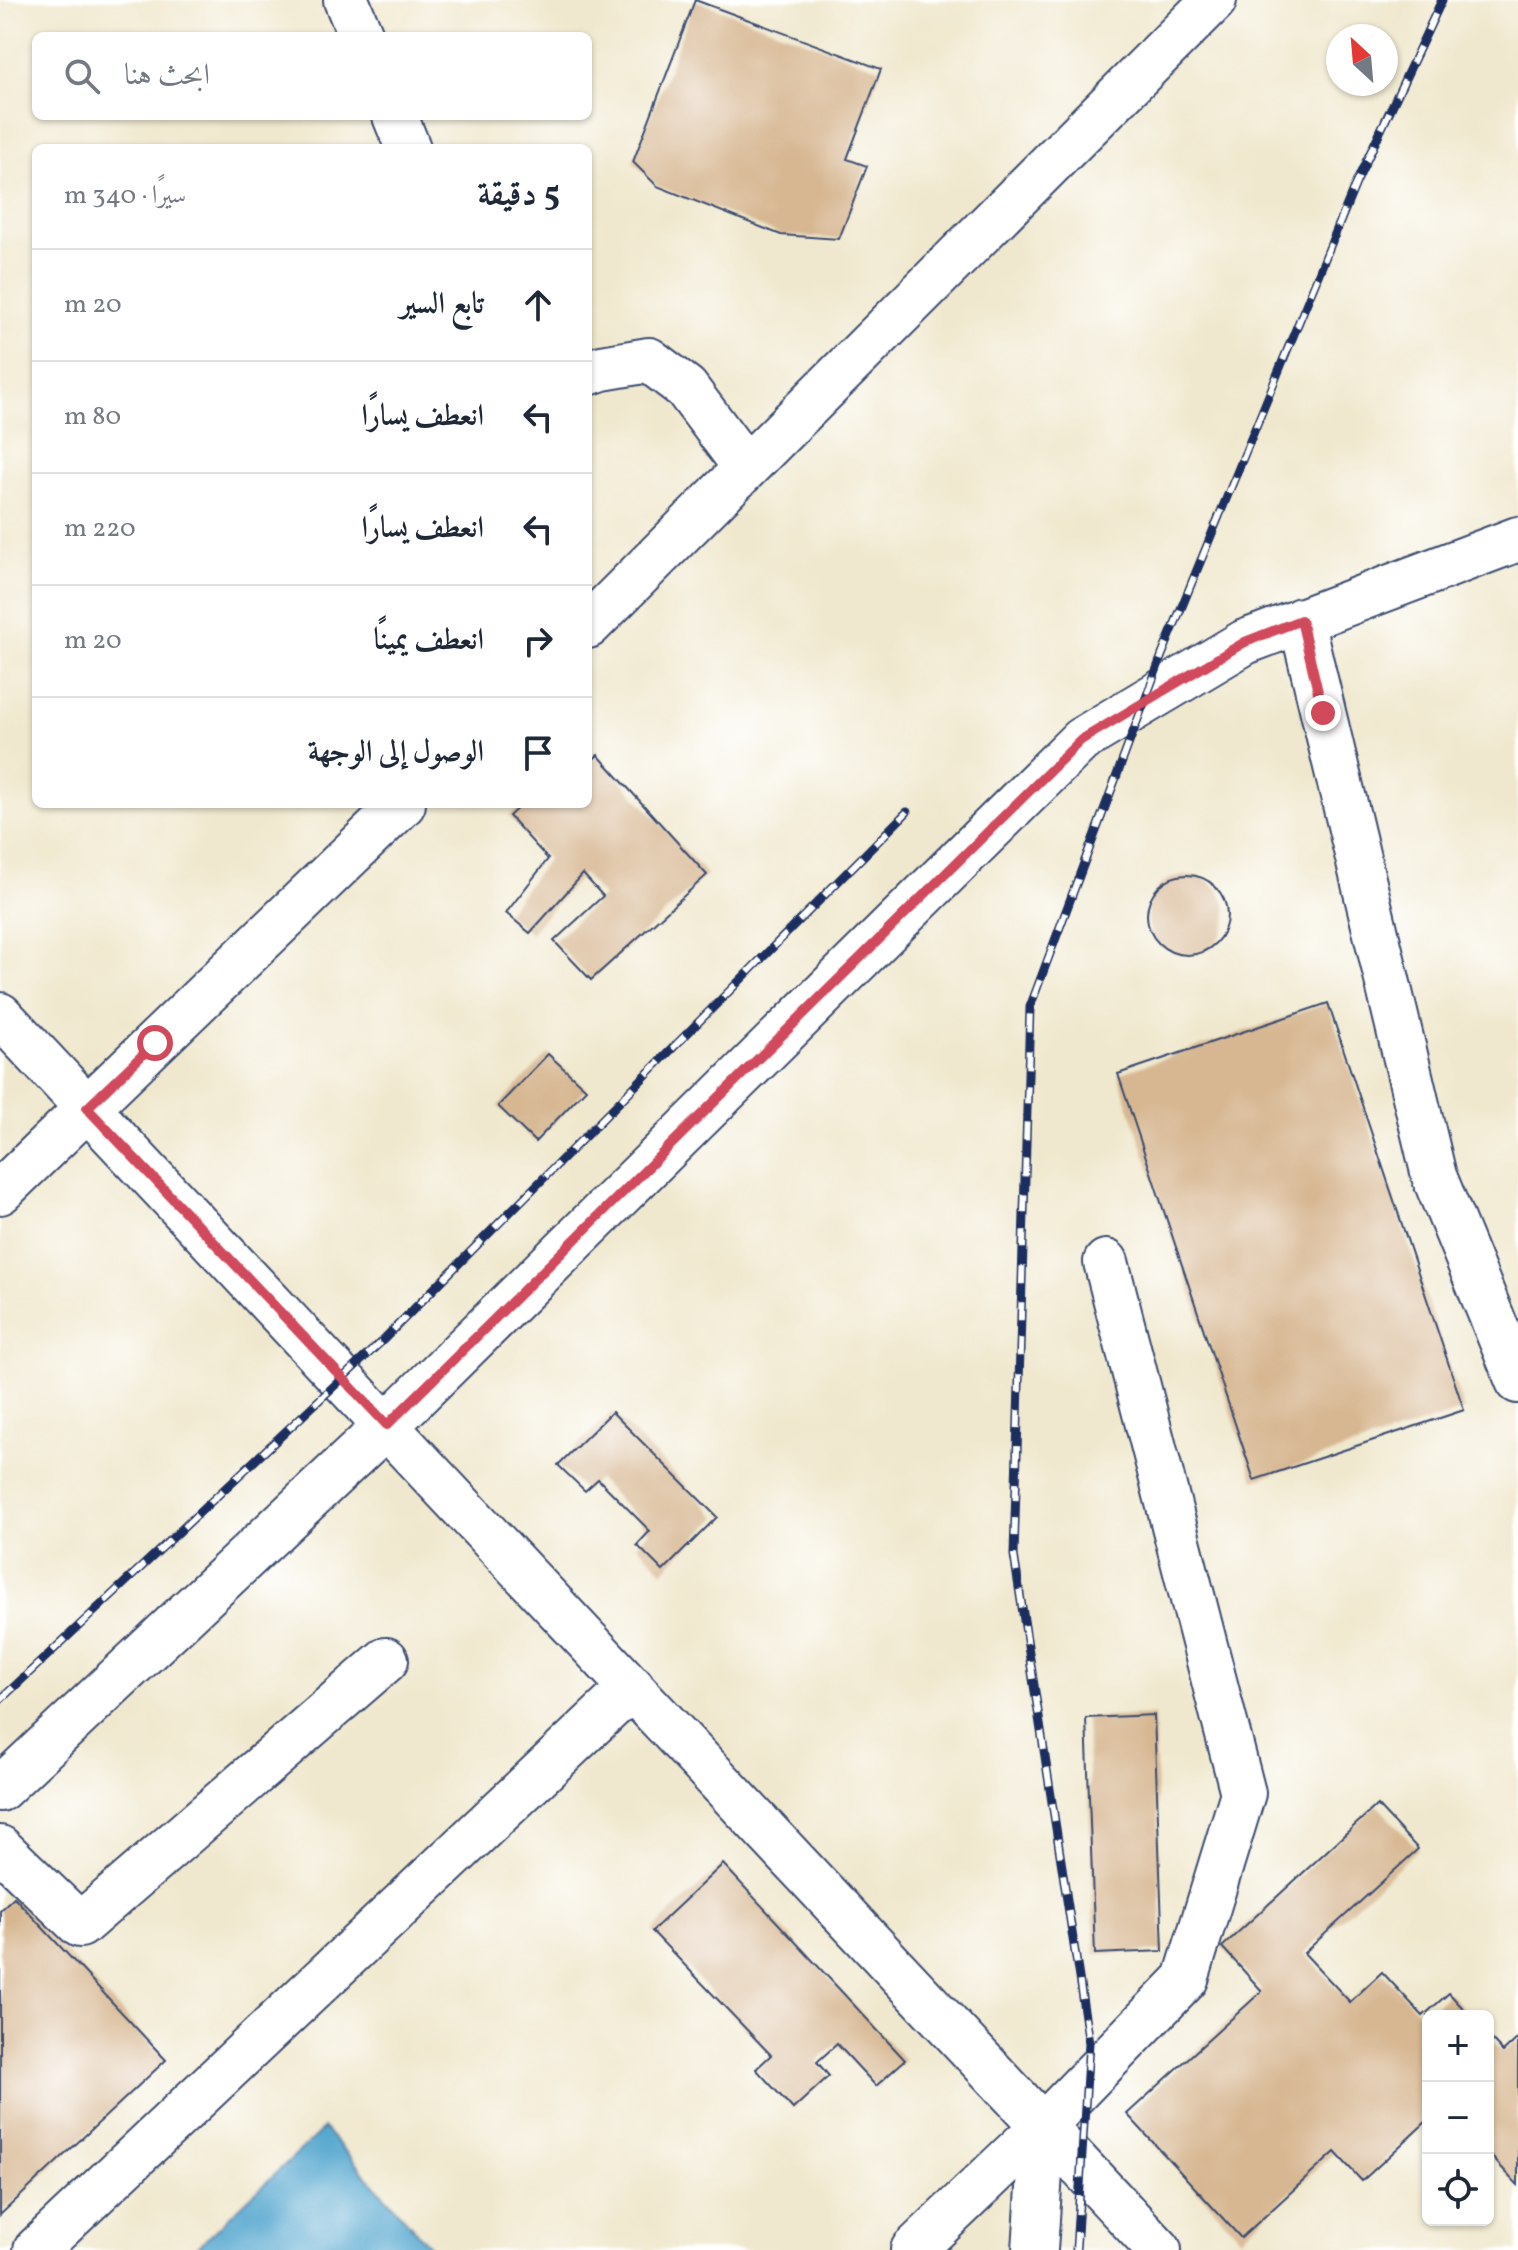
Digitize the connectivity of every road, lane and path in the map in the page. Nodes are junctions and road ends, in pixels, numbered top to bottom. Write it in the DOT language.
graph roads {
  1 [pos="346,0"];
  2 [pos="1214,0"];
  3 [pos="359,32"];
  4 [pos="397,120"];
  5 [pos="406,144"];
  6 [pos="592,372"];
  7 [pos="746,468"];
  8 [pos="1518,539"];
  9 [pos="593,605"];
  10 [pos="1301,620"];
  11 [pos="399,808"];
  12 [pos="0,1015"];
  13 [pos="87,1108"];
  14 [pos="1,1189"];
  15 [pos="1106,1262"];
  16 [pos="1518,1381"];
  17 [pos="387,1425"];
  18 [pos="386,1660"];
  19 [pos="632,1687"];
  20 [pos="0,1789"];
  21 [pos="0,1848"];
  22 [pos="1043,2126"];
  23 [pos="36,2250"];
  24 [pos="913,2250"];
  25 [pos="1035,2250"];
  26 [pos="1159,2250"];
  1 -- 3 [label="lane"];
  2 -- 7 [label="lane"];
  4 -- 5 [label="lane"];
  6 -- 7 [label="lane"];
  7 -- 9 [label="lane"];
  8 -- 10 [label="lane"];
  10 -- 16 [label="lane"];
  10 -- 17 [label="lane"];
  11 -- 13 [label="lane"];
  12 -- 13 [label="lane"];
  13 -- 14 [label="lane"];
  13 -- 17 [label="lane"];
  15 -- 22 [label="lane"];
  17 -- 19 [label="lane"];
  17 -- 20 [label="lane"];
  18 -- 21 [label="lane"];
  19 -- 22 [label="lane"];
  19 -- 23 [label="lane"];
  22 -- 24 [label="lane"];
  22 -- 25 [label="lane"];
  22 -- 26 [label="lane"];
}
